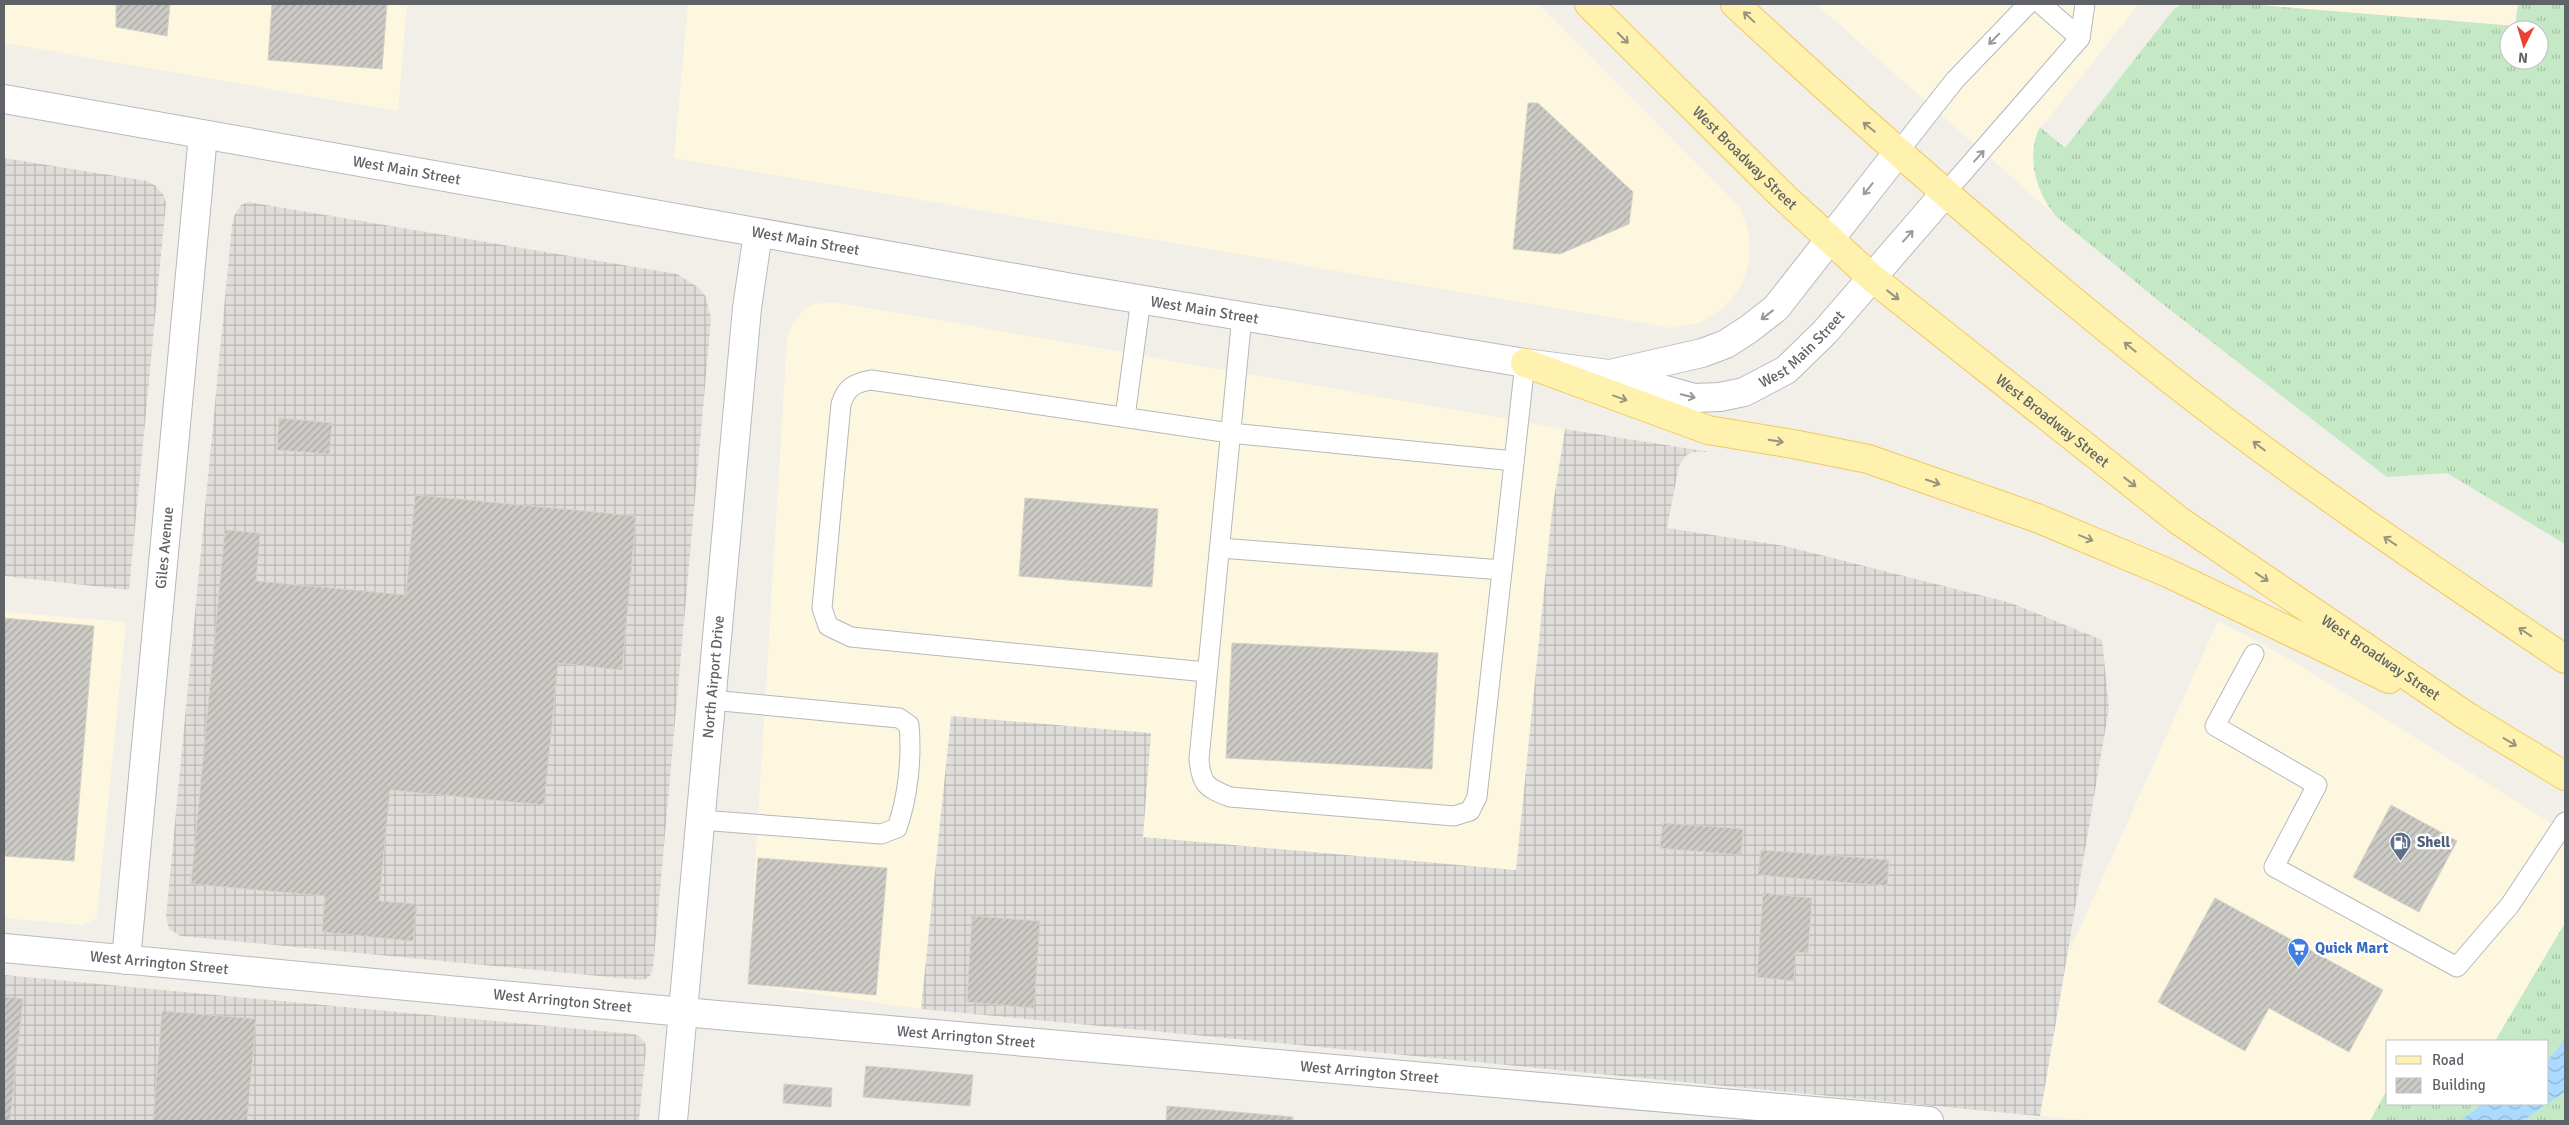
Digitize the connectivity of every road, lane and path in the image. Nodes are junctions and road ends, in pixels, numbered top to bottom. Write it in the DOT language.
graph roads {
  1 [pos="1588,4"];
  2 [pos="1734,4"];
  3 [pos="2028,4"];
  4 [pos="2041,4"];
  5 [pos="2085,4"];
  6 [pos="2080,38"];
  7 [pos="4,100"];
  8 [pos="203,135"];
  9 [pos="1899,151"];
  10 [pos="1946,192"];
  11 [pos="758,233"];
  12 [pos="1828,240"];
  13 [pos="1871,277"];
  14 [pos="1141,299"];
  15 [pos="1242,316"];
  16 [pos="1525,363"];
  17 [pos="1608,374"];
  18 [pos="1125,417"];
  19 [pos="1230,433"];
  20 [pos="1514,461"];
  21 [pos="1220,548"];
  22 [pos="1502,570"];
  23 [pos="2254,654"];
  24 [pos="2565,660"];
  25 [pos="1206,672"];
  26 [pos="711,700"];
  27 [pos="2468,717"];
  28 [pos="2565,776"];
  29 [pos="701,820"];
  30 [pos="2565,822"];
  31 [pos="4,948"];
  32 [pos="126,960"];
  33 [pos="683,1012"];
  34 [pos="673,1121"];
  35 [pos="1929,1121"];
  1 -- 12 [label="main road, West Broadway Street, one-way"];
  9 -- 2 [label="main road, one-way"];
  3 -- 9 [label="lane, one-way"];
  4 -- 6 [label="lane"];
  5 -- 6 [label="lane"];
  10 -- 6 [label="lane, one-way"];
  7 -- 8 [label="main road, West Main Street"];
  8 -- 11 [label="main road, West Main Street"];
  8 -- 32 [label="main road, Giles Avenue"];
  9 -- 10 [label="main road"];
  9 -- 12 [label="main road, West Main Street, one-way"];
  13 -- 10 [label="main road, West Main Street, one-way"];
  24 -- 10 [label="main road, one-way"];
  11 -- 14 [label="main road, West Main Street"];
  11 -- 26 [label="main road, North Airport Drive"];
  12 -- 13 [label="main road, West Broadway Street"];
  12 -- 17 [label="main road, West Main Street, one-way"];
  17 -- 13 [label="main road, West Main Street, one-way"];
  13 -- 27 [label="main road, West Broadway Street, one-way"];
  14 -- 15 [label="main road, West Main Street"];
  14 -- 18 [label="lane"];
  15 -- 16 [label="main road, West Main Street"];
  15 -- 19 [label="lane"];
  16 -- 17 [label="main road, West Main Street"];
  16 -- 20 [label="lane"];
  16 -- 27 [label="main road, one-way"];
  18 -- 19 [label="lane"];
  18 -- 25 [label="lane"];
  19 -- 20 [label="lane"];
  19 -- 21 [label="lane"];
  20 -- 22 [label="lane"];
  21 -- 22 [label="lane"];
  21 -- 25 [label="lane"];
  22 -- 25 [label="lane"];
  23 -- 30 [label="lane"];
  26 -- 29 [label="main road, North Airport Drive"];
  26 -- 29 [label="lane"];
  27 -- 28 [label="main road, West Broadway Street, one-way"];
  29 -- 33 [label="main road, North Airport Drive"];
  31 -- 32 [label="main road, West Arrington Street"];
  32 -- 33 [label="main road, West Arrington Street"];
  33 -- 34 [label="main road, North Airport Drive"];
  33 -- 35 [label="main road, West Arrington Street"];
}
